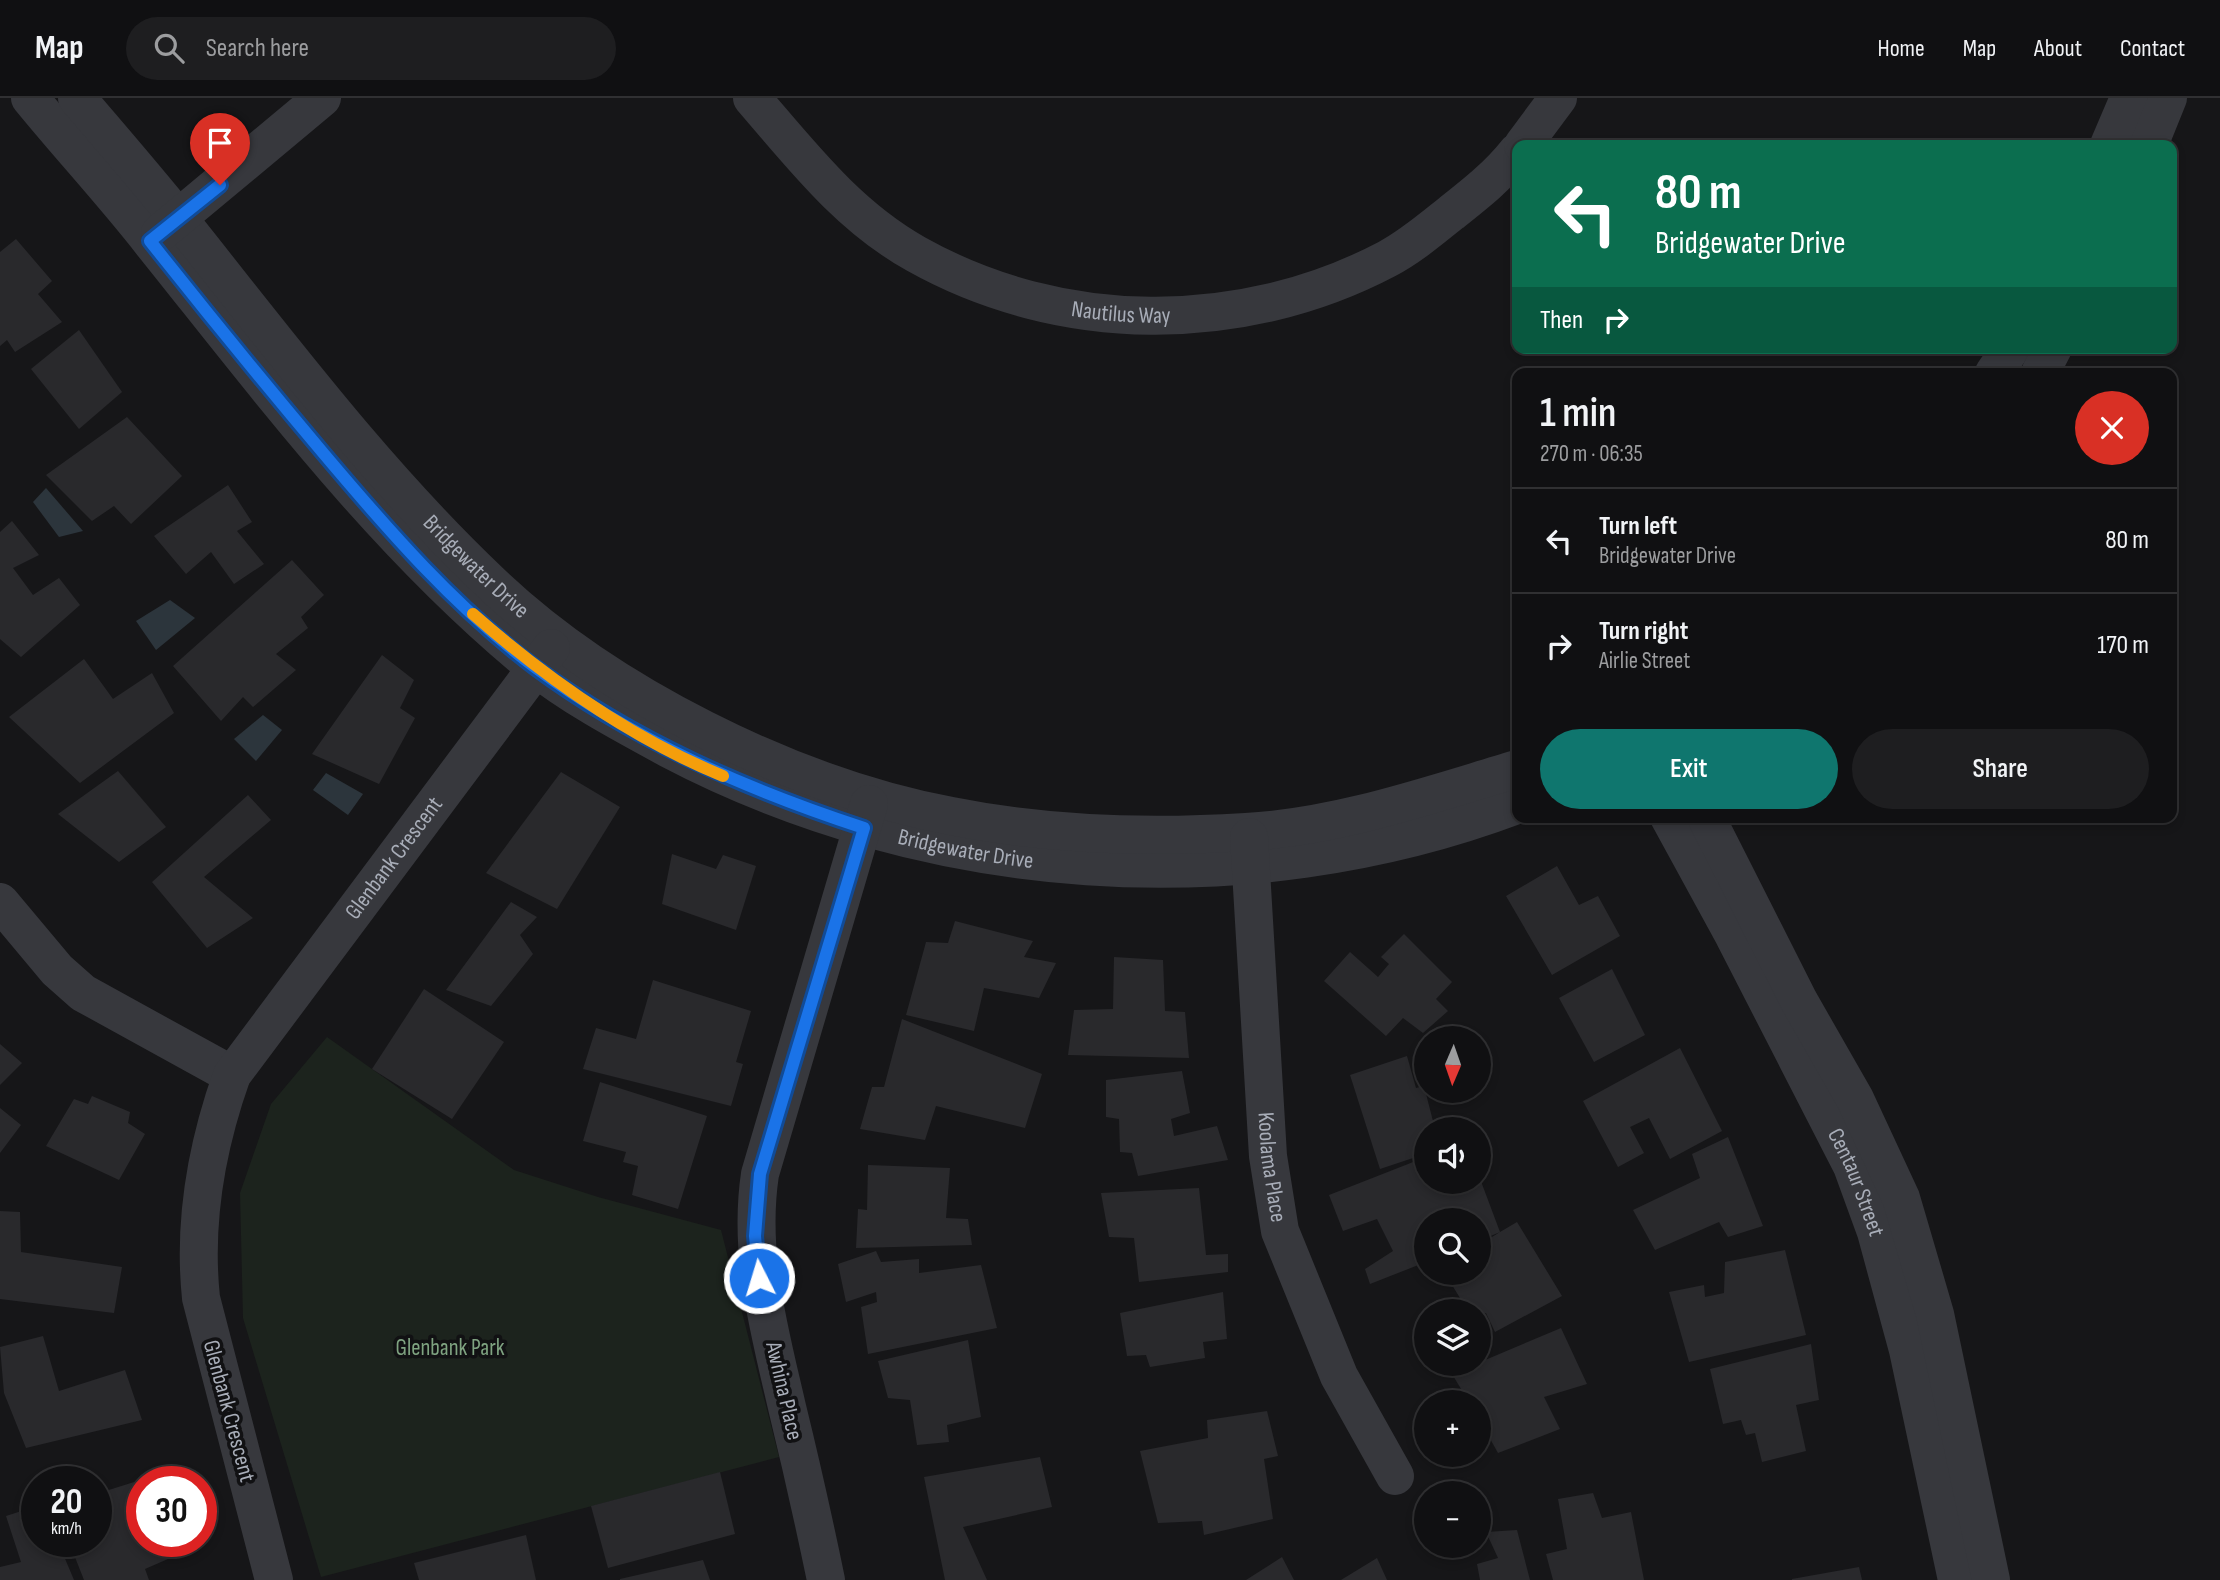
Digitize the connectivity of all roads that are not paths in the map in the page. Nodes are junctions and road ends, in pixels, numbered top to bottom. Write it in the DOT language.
graph roads {
  1 [pos="30,98"];
  2 [pos="77,98"];
  3 [pos="322,98"];
  4 [pos="752,98"];
  5 [pos="1558,98"];
  6 [pos="2129,98"];
  7 [pos="2168,98"];
  8 [pos="1527,140"];
  9 [pos="2111,140"];
  10 [pos="2151,140"];
  11 [pos="1512,157"];
  12 [pos="165,230"];
  13 [pos="547,654"];
  14 [pos="1512,770"];
  15 [pos="1512,807"];
  16 [pos="867,812"];
  17 [pos="1672,823"];
  18 [pos="1709,823"];
  19 [pos="1250,848"];
  20 [pos="0,902"];
  21 [pos="232,1075"];
  22 [pos="1395,1476"];
  23 [pos="274,1580"];
  24 [pos="826,1580"];
  25 [pos="1957,1580"];
  26 [pos="1991,1580"];
  1 -- 12 [label="street, Bridgewater Drive"];
  2 -- 12 [label="street, Bridgewater Drive"];
  3 -- 12 [label="street"];
  4 -- 11 [label="street, Nautilus Way"];
  5 -- 8 [label="street"];
  6 -- 9 [label="street"];
  7 -- 10 [label="street"];
  12 -- 13 [label="street, Bridgewater Drive"];
  13 -- 16 [label="street, Bridgewater Drive"];
  13 -- 21 [label="street, Glenbank Crescent"];
  14 -- 19 [label="street, Bridgewater Drive"];
  15 -- 19 [label="street, Bridgewater Drive"];
  16 -- 19 [label="street, Bridgewater Drive"];
  16 -- 24 [label="street, Awhina Place"];
  17 -- 25 [label="street, Centaur Street"];
  18 -- 26 [label="street, Centaur Street"];
  19 -- 22 [label="street, Koolama Place"];
  20 -- 21 [label="street"];
  21 -- 23 [label="street, Glenbank Crescent"];
}
